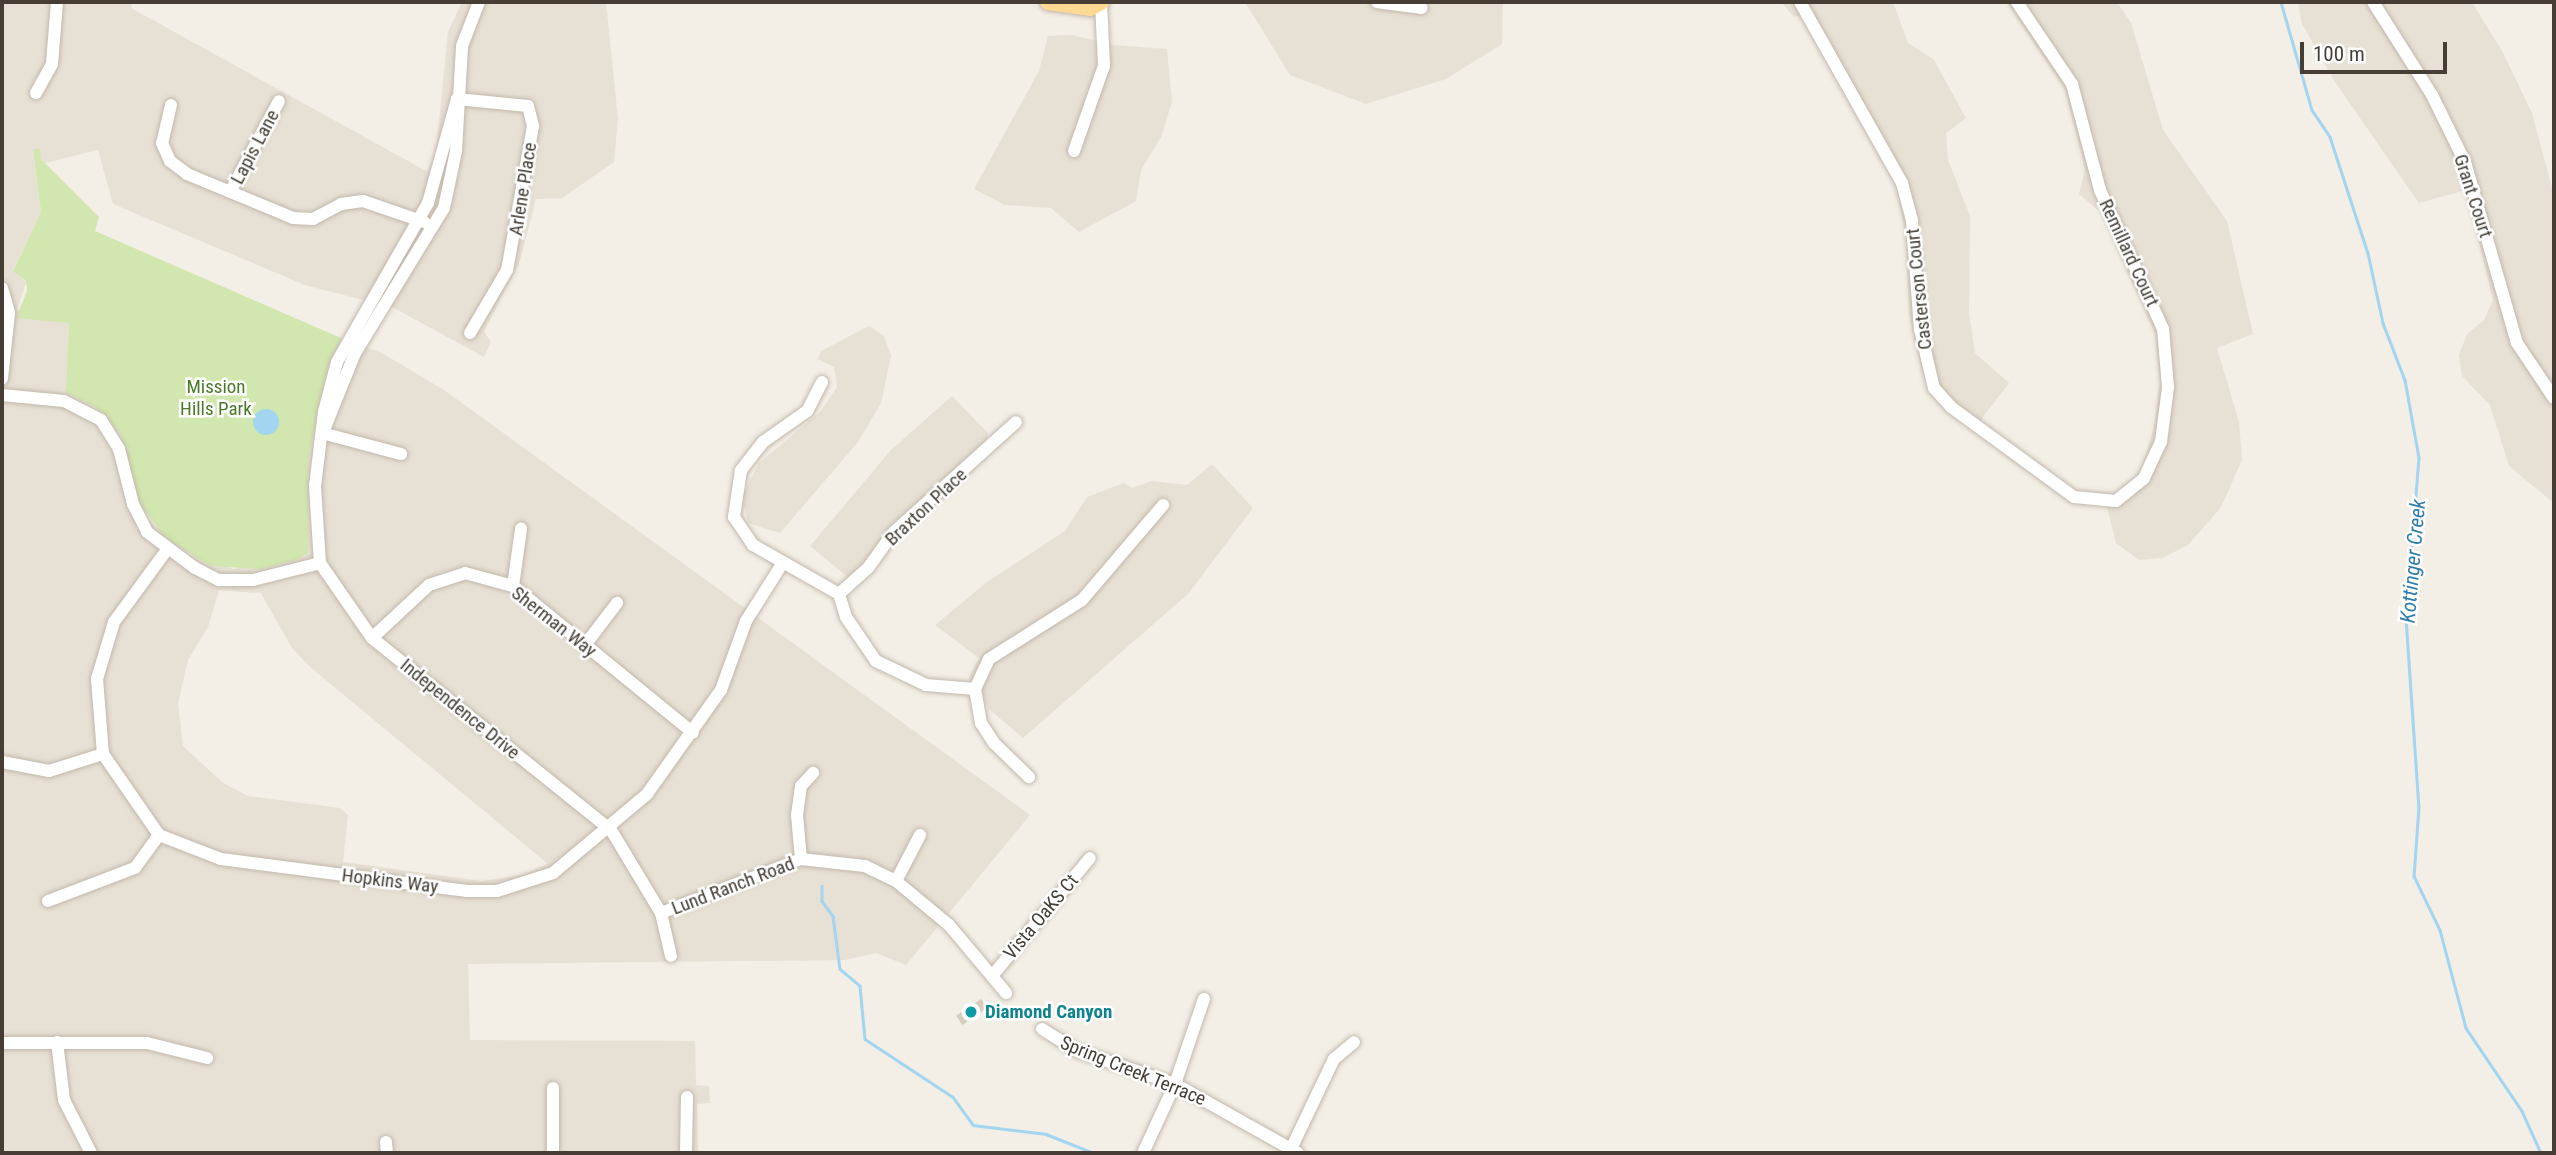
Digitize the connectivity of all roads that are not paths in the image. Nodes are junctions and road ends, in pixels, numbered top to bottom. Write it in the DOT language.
graph roads {
  1 [pos="57,2"];
  2 [pos="479,2"];
  3 [pos="1048,2"];
  4 [pos="1101,2"];
  5 [pos="1377,2"];
  6 [pos="1800,2"];
  7 [pos="2017,2"];
  8 [pos="2373,2"];
  9 [pos="1422,8"];
  10 [pos="36,93"];
  11 [pos="457,99"];
  12 [pos="279,101"];
  13 [pos="171,105"];
  14 [pos="1074,152"];
  15 [pos="230,192"];
  16 [pos="419,220"];
  17 [pos="434,226"];
  18 [pos="2,288"];
  19 [pos="470,333"];
  20 [pos="2,379"];
  21 [pos="822,382"];
  22 [pos="2,395"];
  23 [pos="2554,398"];
  24 [pos="1016,422"];
  25 [pos="322,433"];
  26 [pos="401,454"];
  27 [pos="2144,478"];
  28 [pos="1163,505"];
  29 [pos="520,530"];
  30 [pos="166,551"];
  31 [pos="320,563"];
  32 [pos="782,564"];
  33 [pos="513,586"];
  34 [pos="839,594"];
  35 [pos="617,603"];
  36 [pos="372,638"];
  37 [pos="585,645"];
  38 [pos="975,689"];
  39 [pos="693,733"];
  40 [pos="103,754"];
  41 [pos="2,762"];
  42 [pos="813,773"];
  43 [pos="1029,777"];
  44 [pos="611,830"];
  45 [pos="159,835"];
  46 [pos="920,835"];
  47 [pos="801,859"];
  48 [pos="1090,859"];
  49 [pos="896,881"];
  50 [pos="48,901"];
  51 [pos="661,913"];
  52 [pos="671,956"];
  53 [pos="992,976"];
  54 [pos="1006,993"];
  55 [pos="1204,999"];
  56 [pos="1042,1029"];
  57 [pos="57,1042"];
  58 [pos="1354,1042"];
  59 [pos="2,1043"];
  60 [pos="207,1058"];
  61 [pos="1175,1084"];
  62 [pos="553,1087"];
  63 [pos="687,1097"];
  64 [pos="1295,1151"];
  65 [pos="91,1153"];
  66 [pos="553,1153"];
  67 [pos="686,1153"];
  68 [pos="1143,1153"];
  1 -- 10 [label="street"];
  2 -- 11 [label="street, Independence Drive"];
  3 -- 4 [label="main road"];
  4 -- 14 [label="street"];
  5 -- 9 [label="street"];
  6 -- 27 [label="street, Casterson Court"];
  7 -- 27 [label="street, Remillard Court"];
  8 -- 23 [label="street, Grant Court"];
  11 -- 16 [label="street, Independence Drive"];
  11 -- 17 [label="street, Independence Drive"];
  11 -- 19 [label="street, Arlene Place"];
  12 -- 15 [label="street, Lapis Lane"];
  13 -- 15 [label="street"];
  15 -- 16 [label="street"];
  16 -- 17 [label="street"];
  16 -- 25 [label="street, Independence Drive"];
  17 -- 25 [label="street, Independence Drive"];
  18 -- 20 [label="street"];
  21 -- 32 [label="street"];
  22 -- 30 [label="street"];
  24 -- 34 [label="street, Braxton Place"];
  25 -- 26 [label="street"];
  25 -- 31 [label="street, Independence Drive"];
  28 -- 38 [label="street"];
  29 -- 33 [label="street"];
  30 -- 31 [label="street"];
  30 -- 40 [label="street"];
  31 -- 36 [label="street, Independence Drive"];
  32 -- 34 [label="street"];
  32 -- 39 [label="street, Hopkins Way"];
  33 -- 36 [label="street, Sherman Way"];
  33 -- 37 [label="street, Sherman Way"];
  34 -- 38 [label="street"];
  35 -- 37 [label="street"];
  36 -- 44 [label="street, Independence Drive"];
  37 -- 39 [label="street, Sherman Way"];
  38 -- 43 [label="street"];
  39 -- 44 [label="street, Hopkins Way"];
  40 -- 41 [label="street"];
  40 -- 45 [label="street"];
  42 -- 47 [label="street"];
  44 -- 45 [label="street, Hopkins Way"];
  44 -- 51 [label="street, Independence Drive"];
  45 -- 50 [label="street"];
  46 -- 49 [label="street"];
  47 -- 49 [label="street, Lund Ranch Road"];
  47 -- 51 [label="street, Lund Ranch Road"];
  48 -- 53 [label="street, Vista OaKS Ct"];
  49 -- 53 [label="street, Lund Ranch Road"];
  51 -- 52 [label="street, Independence Drive"];
  53 -- 54 [label="street, Lund Ranch Road"];
  55 -- 61 [label="street"];
  56 -- 61 [label="street, Spring Creek Terrace"];
  57 -- 59 [label="street"];
  57 -- 60 [label="street"];
  57 -- 65 [label="street"];
  58 -- 64 [label="street"];
  61 -- 64 [label="street, Spring Creek Terrace"];
  61 -- 68 [label="street"];
  62 -- 66 [label="street"];
  63 -- 67 [label="street"];
}
